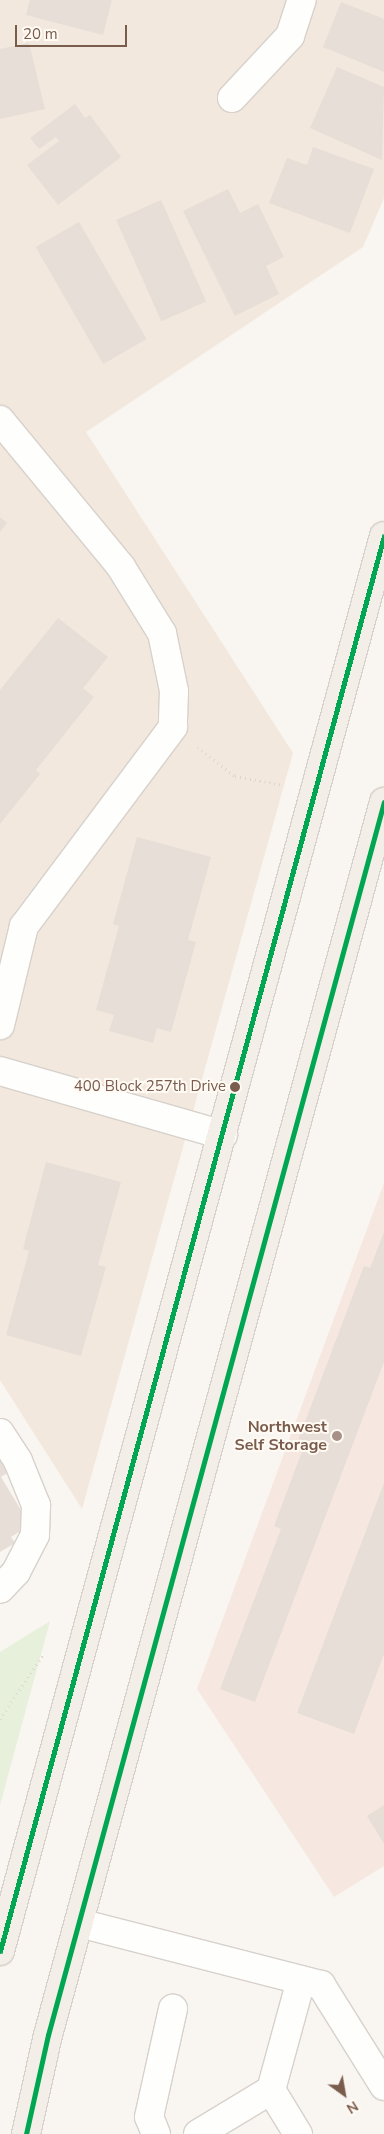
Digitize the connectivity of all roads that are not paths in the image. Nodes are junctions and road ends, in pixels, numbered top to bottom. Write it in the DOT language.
graph roads {
  1 [pos="302,0"];
  2 [pos="232,98"];
  3 [pos="0,420"];
  4 [pos="384,536"];
  5 [pos="384,802"];
  6 [pos="0,1025"];
  7 [pos="0,1071"];
  8 [pos="223,1136"];
  9 [pos="0,1433"];
  10 [pos="0,1589"];
  11 [pos="79,1923"];
  12 [pos="0,1951"];
  13 [pos="301,1980"];
  14 [pos="173,2009"];
  15 [pos="384,2086"];
  16 [pos="271,2090"];
  17 [pos="26,2134"];
  18 [pos="156,2134"];
  19 [pos="198,2134"];
  20 [pos="298,2134"];
  1 -- 2 [label="lane"];
  3 -- 6 [label="lane"];
  4 -- 8 [label="main road"];
  5 -- 11 [label="main road"];
  7 -- 8 [label="lane"];
  8 -- 12 [label="main road"];
  9 -- 10 [label="lane"];
  11 -- 13 [label="lane"];
  11 -- 17 [label="main road"];
  13 -- 15 [label="lane"];
  13 -- 16 [label="lane"];
  14 -- 18 [label="lane"];
  16 -- 19 [label="lane"];
  16 -- 20 [label="lane"];
}
